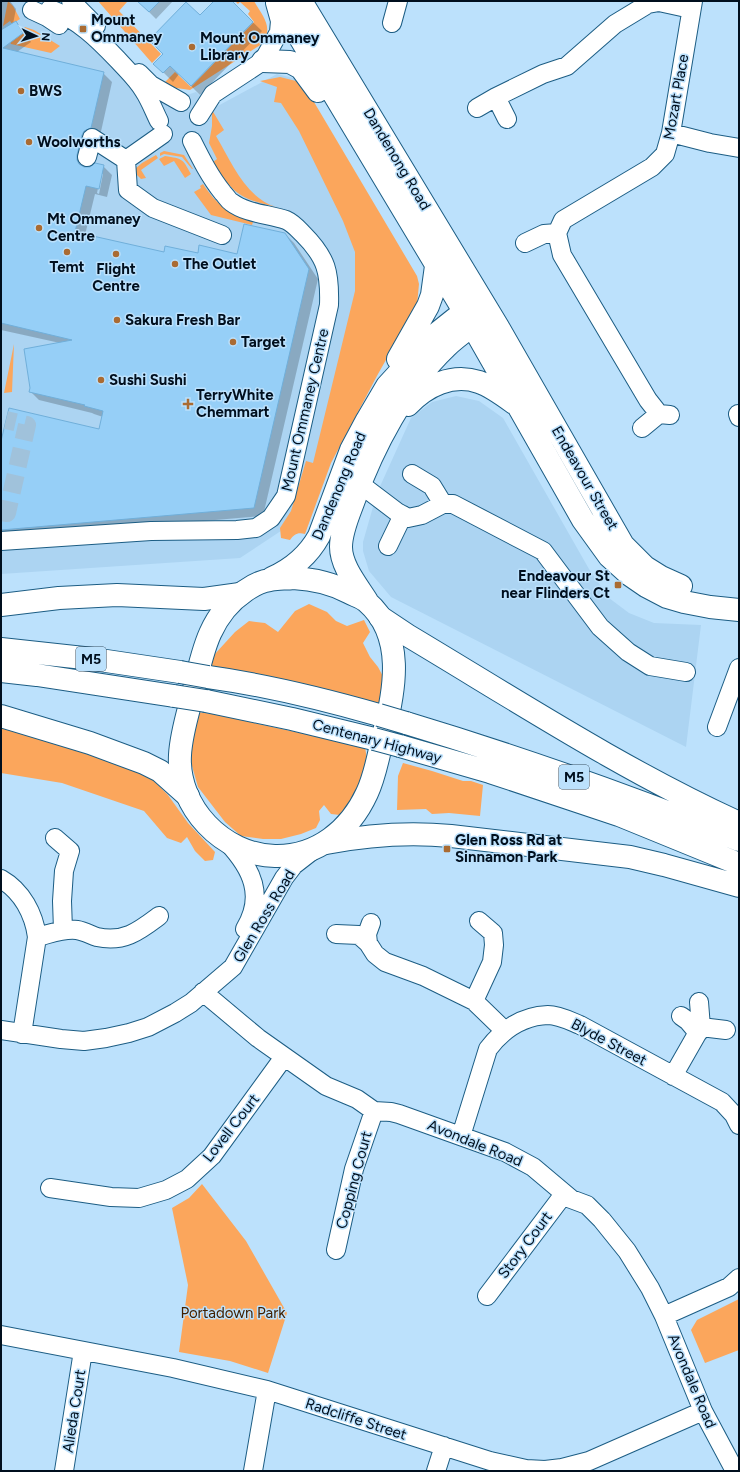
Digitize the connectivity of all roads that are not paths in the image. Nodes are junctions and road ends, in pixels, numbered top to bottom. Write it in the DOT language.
graph roads {
  1 [pos="71,1"];
  2 [pos="274,1"];
  3 [pos="278,1"];
  4 [pos="301,1"];
  5 [pos="398,1"];
  6 [pos="27,5"];
  7 [pos="54,5"];
  8 [pos="692,5"];
  9 [pos="392,23"];
  10 [pos="263,61"];
  11 [pos="130,73"];
  12 [pos="496,98"];
  13 [pos="341,106"];
  14 [pos="190,107"];
  15 [pos="477,108"];
  16 [pos="507,119"];
  17 [pos="161,128"];
  18 [pos="671,133"];
  19 [pos="192,141"];
  20 [pos="739,148"];
  21 [pos="88,156"];
  22 [pos="126,160"];
  23 [pos="557,232"];
  24 [pos="222,235"];
  25 [pos="525,243"];
  26 [pos="436,266"];
  27 [pos="485,306"];
  28 [pos="470,323"];
  29 [pos="387,386"];
  30 [pos="518,405"];
  31 [pos="642,428"];
  32 [pos="385,429"];
  33 [pos="412,474"];
  34 [pos="350,480"];
  35 [pos="443,504"];
  36 [pos="403,515"];
  37 [pos="1,541"];
  38 [pos="388,546"];
  39 [pos="269,580"];
  40 [pos="240,594"];
  41 [pos="739,598"];
  42 [pos="1,605"];
  43 [pos="374,609"];
  44 [pos="739,610"];
  45 [pos="1,649"];
  46 [pos="739,668"];
  47 [pos="1,671"];
  48 [pos="686,672"];
  49 [pos="1,716"];
  50 [pos="717,727"];
  51 [pos="188,796"];
  52 [pos="739,823"];
  53 [pos="56,838"];
  54 [pos="739,840"];
  55 [pos="227,842"];
  56 [pos="321,846"];
  57 [pos="739,864"];
  58 [pos="1,879"];
  59 [pos="739,886"];
  60 [pos="159,916"];
  61 [pos="479,921"];
  62 [pos="371,923"];
  63 [pos="63,930"];
  64 [pos="336,934"];
  65 [pos="37,937"];
  66 [pos="368,942"];
  67 [pos="207,988"];
  68 [pos="474,1001"];
  69 [pos="699,1002"];
  70 [pos="681,1016"];
  71 [pos="1,1030"];
  72 [pos="504,1030"];
  73 [pos="699,1030"];
  74 [pos="726,1030"];
  75 [pos="22,1034"];
  76 [pos="284,1057"];
  77 [pos="674,1076"];
  78 [pos="374,1111"];
  79 [pos="739,1125"];
  80 [pos="461,1136"];
  81 [pos="50,1188"];
  82 [pos="564,1194"];
  83 [pos="336,1250"];
  84 [pos="739,1278"];
  85 [pos="487,1296"];
  86 [pos="664,1316"];
  87 [pos="1,1335"];
  88 [pos="83,1351"];
  89 [pos="267,1390"];
  90 [pos="703,1411"];
  91 [pos="444,1446"];
  92 [pos="64,1471"];
  93 [pos="253,1471"];
  94 [pos="436,1471"];
  95 [pos="735,1471"];
  1 -- 14 [label="street"];
  2 -- 10 [label="street"];
  3 -- 13 [label="main road, Dandenong Road"];
  4 -- 27 [label="main road, Dandenong Road"];
  5 -- 9 [label="street"];
  6 -- 7 [label="street"];
  6 -- 11 [label="street"];
  7 -- 11 [label="street"];
  8 -- 12 [label="street"];
  8 -- 18 [label="street, Mozart Place"];
  10 -- 13 [label="main road"];
  10 -- 14 [label="street"];
  11 -- 17 [label="street"];
  12 -- 15 [label="street"];
  12 -- 16 [label="street"];
  13 -- 26 [label="main road, Dandenong Road"];
  14 -- 17 [label="street"];
  14 -- 19 [label="street"];
  17 -- 19 [label="street"];
  17 -- 22 [label="street"];
  18 -- 20 [label="street"];
  18 -- 23 [label="street, Mozart Place"];
  19 -- 37 [label="street, Mount Ommaney Centre"];
  21 -- 22 [label="street"];
  22 -- 24 [label="street"];
  23 -- 25 [label="street"];
  23 -- 31 [label="street"];
  26 -- 28 [label="main road, Dandenong Road"];
  26 -- 29 [label="main road"];
  27 -- 28 [label="main road, Dandenong Road"];
  27 -- 41 [label="main road, Endeavour Street"];
  28 -- 29 [label="main road, Dandenong Road"];
  28 -- 30 [label="main road, Endeavour Street"];
  28 -- 32 [label="main road, Dandenong Road"];
  29 -- 34 [label="main road, Dandenong Road"];
  30 -- 32 [label="main road"];
  30 -- 44 [label="main road, Endeavour Street"];
  32 -- 34 [label="main road, Dandenong Road"];
  33 -- 35 [label="street"];
  34 -- 36 [label="street"];
  34 -- 39 [label="main road, Dandenong Road"];
  34 -- 43 [label="main road, Dandenong Road"];
  35 -- 36 [label="street"];
  35 -- 48 [label="street"];
  36 -- 38 [label="street"];
  39 -- 40 [label="main road"];
  39 -- 43 [label="main road"];
  40 -- 42 [label="main road"];
  40 -- 51 [label="main road"];
  43 -- 52 [label="main road"];
  43 -- 56 [label="main road, Dandenong Road"];
  45 -- 54 [label="main road, Centenary Highway / M5, bridge"];
  46 -- 50 [label="street"];
  47 -- 57 [label="main road, Centenary Highway / M5, bridge"];
  49 -- 51 [label="main road"];
  51 -- 55 [label="main road"];
  53 -- 63 [label="street"];
  55 -- 56 [label="main road"];
  55 -- 67 [label="street, Glen Ross Road"];
  56 -- 59 [label="main road"];
  56 -- 67 [label="street, Glen Ross Road"];
  58 -- 65 [label="street"];
  60 -- 63 [label="street"];
  61 -- 68 [label="street"];
  62 -- 66 [label="street"];
  63 -- 65 [label="street"];
  64 -- 66 [label="street"];
  65 -- 75 [label="street"];
  66 -- 68 [label="street"];
  67 -- 75 [label="street, Glen Ross Road"];
  67 -- 76 [label="street"];
  68 -- 72 [label="street"];
  69 -- 73 [label="street"];
  70 -- 73 [label="street"];
  71 -- 75 [label="street, Glen Ross Road"];
  72 -- 77 [label="street, Blyde Street"];
  72 -- 80 [label="street, Blyde Street"];
  73 -- 74 [label="street"];
  73 -- 77 [label="street"];
  76 -- 78 [label="street"];
  76 -- 81 [label="street, Lovell Court"];
  77 -- 79 [label="street, Blyde Street"];
  78 -- 80 [label="street, Avondale Road"];
  78 -- 83 [label="street, Copping Court"];
  80 -- 82 [label="street, Avondale Road"];
  82 -- 85 [label="street, Story Court"];
  82 -- 86 [label="street, Avondale Road"];
  84 -- 86 [label="street"];
  86 -- 90 [label="street, Avondale Road"];
  87 -- 88 [label="street, Radcliffe Street"];
  88 -- 89 [label="street, Radcliffe Street"];
  88 -- 92 [label="street, Alieda Court"];
  89 -- 91 [label="street, Radcliffe Street"];
  89 -- 93 [label="street"];
  90 -- 91 [label="street, Radcliffe Street"];
  90 -- 95 [label="street, Avondale Road"];
  91 -- 94 [label="street"];
}
